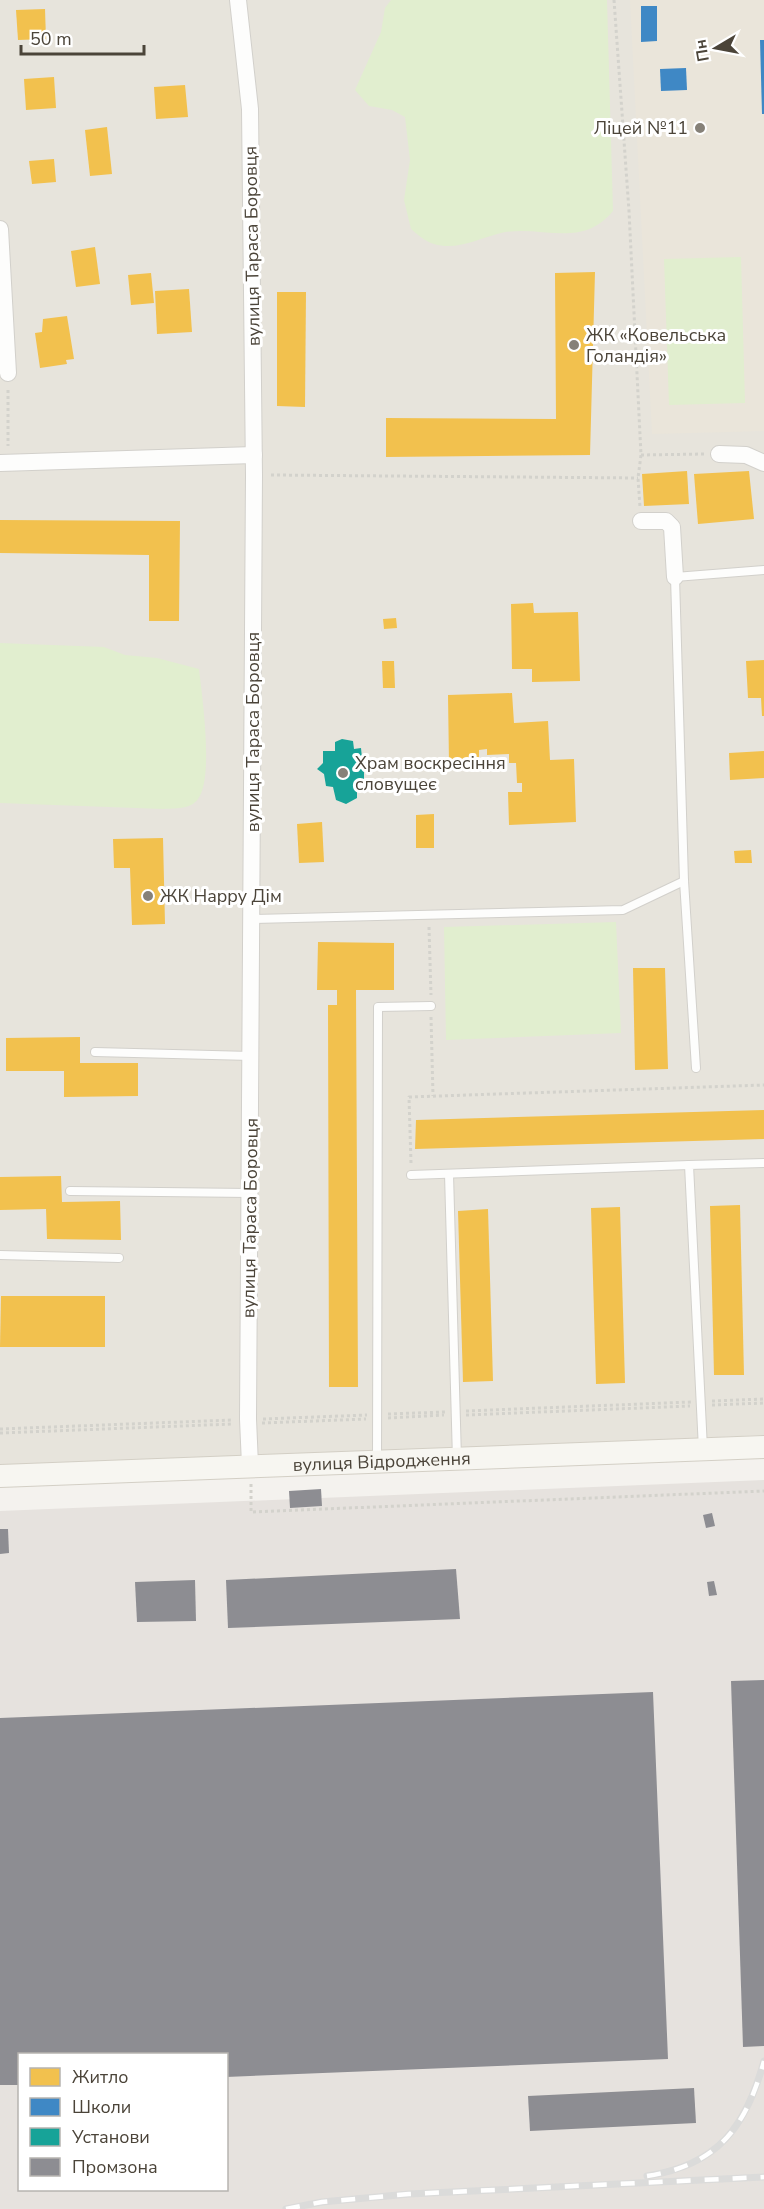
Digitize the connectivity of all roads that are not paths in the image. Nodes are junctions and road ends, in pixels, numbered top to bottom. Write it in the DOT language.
graph roads {
  1 [pos="238,0"];
  2 [pos="0,229"];
  3 [pos="8,373"];
  4 [pos="719,454"];
  5 [pos="254,455"];
  6 [pos="4,463"];
  7 [pos="764,463"];
  8 [pos="641,521"];
  9 [pos="764,570"];
  10 [pos="675,577"];
  11 [pos="684,881"];
  12 [pos="252,919"];
  13 [pos="431,1006"];
  14 [pos="95,1052"];
  15 [pos="252,1056"];
  16 [pos="696,1068"];
  17 [pos="764,1163"];
  18 [pos="689,1165"];
  19 [pos="449,1174"];
  20 [pos="411,1175"];
  21 [pos="70,1191"];
  22 [pos="250,1193"];
  23 [pos="0,1255"];
  24 [pos="119,1258"];
  25 [pos="764,1447"];
  26 [pos="703,1449"];
  27 [pos="457,1460"];
  28 [pos="377,1463"];
  29 [pos="250,1465"];
  30 [pos="0,1476"];
  1 -- 5 [label="street, вулиця Тараса Боровця"];
  2 -- 3 [label="street"];
  4 -- 7 [label="street"];
  5 -- 6 [label="street"];
  5 -- 12 [label="street, вулиця Тараса Боровця"];
  8 -- 10 [label="street"];
  9 -- 10 [label="lane"];
  10 -- 11 [label="lane"];
  11 -- 12 [label="lane"];
  11 -- 16 [label="lane"];
  12 -- 15 [label="street, вулиця Тараса Боровця"];
  13 -- 28 [label="lane"];
  14 -- 15 [label="lane"];
  15 -- 22 [label="street, вулиця Тараса Боровця"];
  17 -- 18 [label="lane"];
  18 -- 19 [label="lane"];
  18 -- 26 [label="lane"];
  19 -- 20 [label="lane"];
  19 -- 27 [label="lane"];
  21 -- 22 [label="lane"];
  22 -- 29 [label="street, вулиця Тараса Боровця"];
  23 -- 24 [label="lane"];
  25 -- 26 [label="street, вулиця Відродження"];
  26 -- 27 [label="street, вулиця Відродження"];
  27 -- 28 [label="street, вулиця Відродження"];
  28 -- 29 [label="street, вулиця Відродження"];
  29 -- 30 [label="street, вулиця Відродження"];
}
